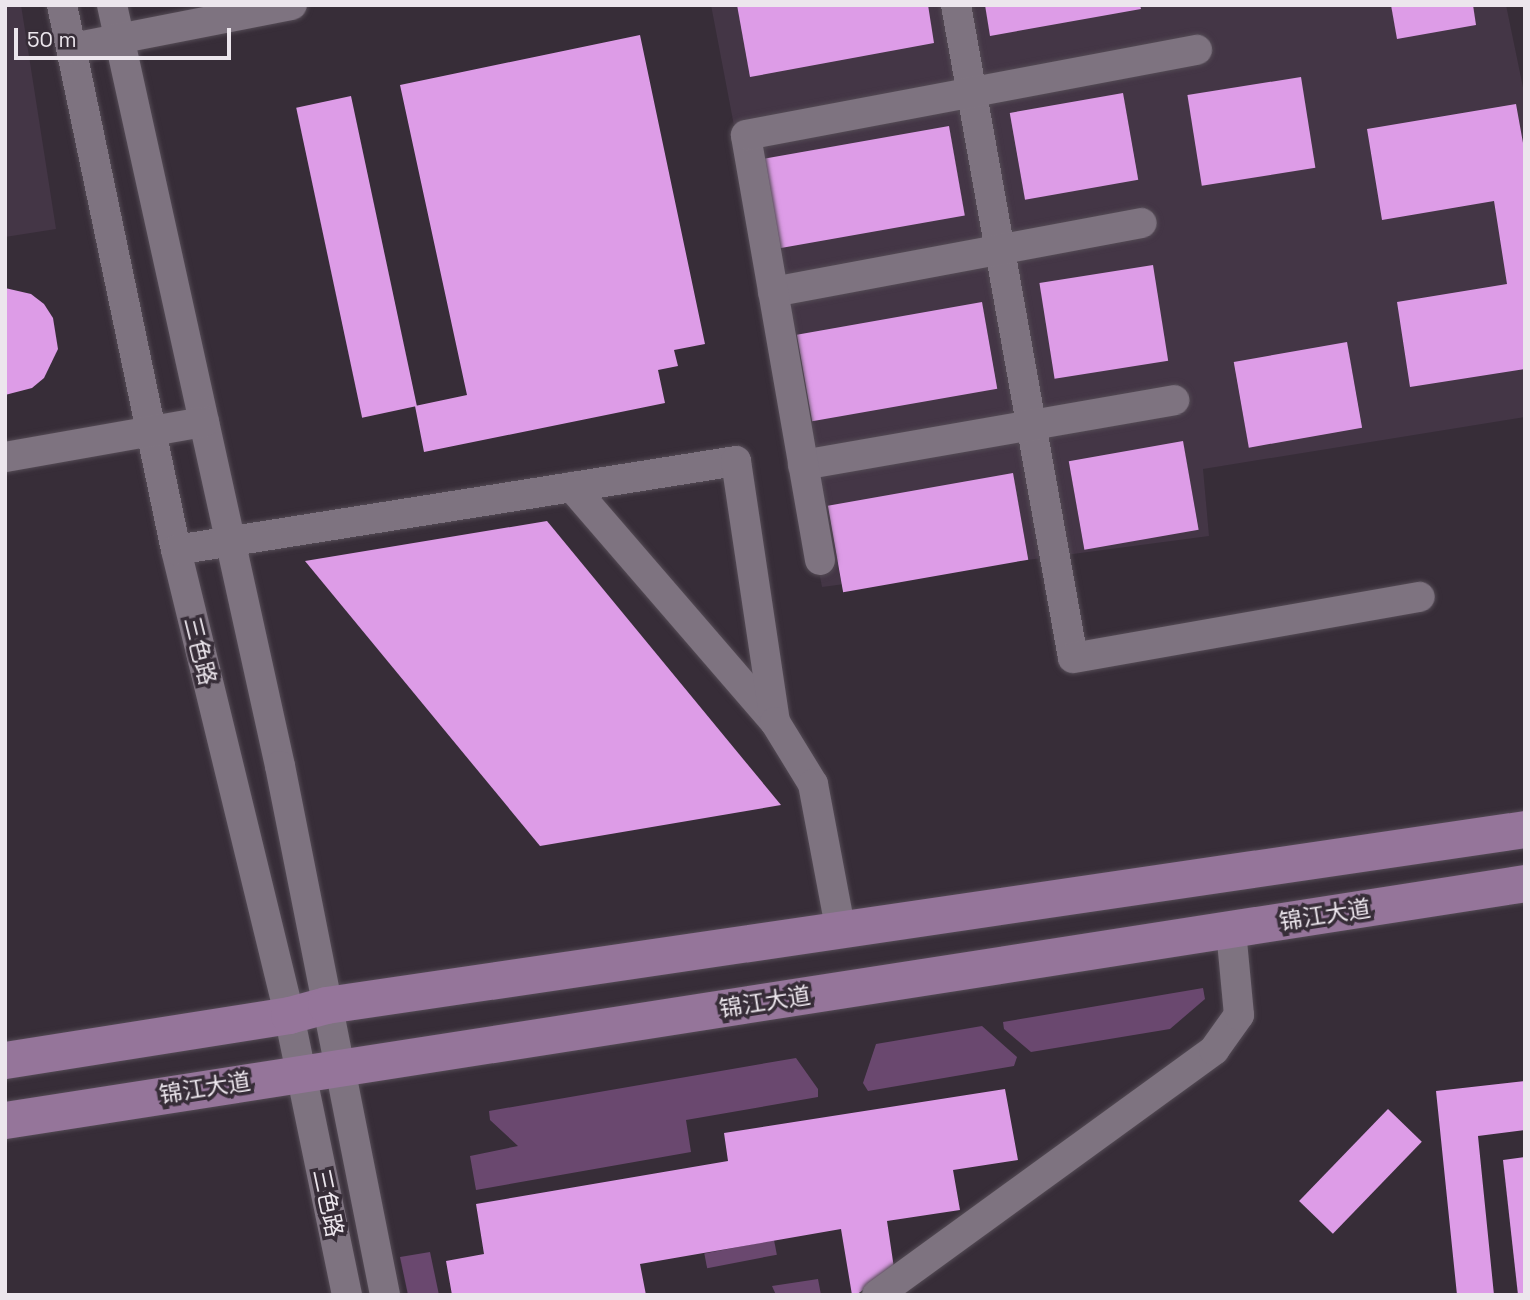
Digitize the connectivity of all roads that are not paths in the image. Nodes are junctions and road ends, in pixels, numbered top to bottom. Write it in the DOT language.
graph roads {
  1 [pos="62,5"];
  2 [pos="113,5"];
  3 [pos="292,5"];
  4 [pos="956,5"];
  5 [pos="120,37"];
  6 [pos="72,48"];
  7 [pos="1197,50"];
  8 [pos="971,92"];
  9 [pos="1142,223"];
  10 [pos="999,248"];
  11 [pos="773,292"];
  12 [pos="1174,400"];
  13 [pos="204,422"];
  14 [pos="1031,424"];
  15 [pos="151,432"];
  16 [pos="5,457"];
  17 [pos="803,465"];
  18 [pos="572,487"];
  19 [pos="230,541"];
  20 [pos="176,550"];
  21 [pos="820,560"];
  22 [pos="1420,597"];
  23 [pos="775,722"];
  24 [pos="1525,828"];
  25 [pos="1525,883"];
  26 [pos="841,927"];
  27 [pos="1231,930"];
  28 [pos="326,1005"];
  29 [pos="289,1015"];
  30 [pos="5,1060"];
  31 [pos="338,1068"];
  32 [pos="300,1072"];
  33 [pos="5,1120"];
  34 [pos="347,1295"];
  35 [pos="385,1295"];
  36 [pos="877,1295"];
  1 -- 6 [label="street, 三色路"];
  2 -- 5 [label="street, 三色路"];
  3 -- 5 [label="street"];
  4 -- 8 [label="street"];
  5 -- 6 [label="street"];
  5 -- 13 [label="street, 三色路"];
  6 -- 15 [label="street, 三色路"];
  7 -- 8 [label="street"];
  8 -- 10 [label="street"];
  8 -- 11 [label="street"];
  9 -- 10 [label="street"];
  10 -- 11 [label="street"];
  10 -- 14 [label="street"];
  11 -- 17 [label="street"];
  12 -- 14 [label="street"];
  13 -- 15 [label="street"];
  13 -- 19 [label="street, 三色路"];
  14 -- 17 [label="street"];
  14 -- 22 [label="street"];
  15 -- 16 [label="street"];
  15 -- 20 [label="street, 三色路"];
  17 -- 21 [label="street"];
  18 -- 19 [label="street"];
  18 -- 23 [label="street"];
  18 -- 23 [label="street"];
  19 -- 20 [label="street"];
  19 -- 28 [label="street, 三色路"];
  20 -- 29 [label="street, 三色路"];
  23 -- 26 [label="street"];
  24 -- 26 [label="main road"];
  25 -- 27 [label="main road, 锦江大道"];
  26 -- 28 [label="main road"];
  27 -- 31 [label="main road, 锦江大道"];
  27 -- 36 [label="street"];
  28 -- 29 [label="main road"];
  28 -- 31 [label="street, 三色路"];
  29 -- 30 [label="main road"];
  29 -- 32 [label="street, 三色路"];
  31 -- 32 [label="main road, 锦江大道"];
  31 -- 35 [label="street, 三色路"];
  32 -- 33 [label="main road, 锦江大道"];
  32 -- 34 [label="street, 三色路"];
}
